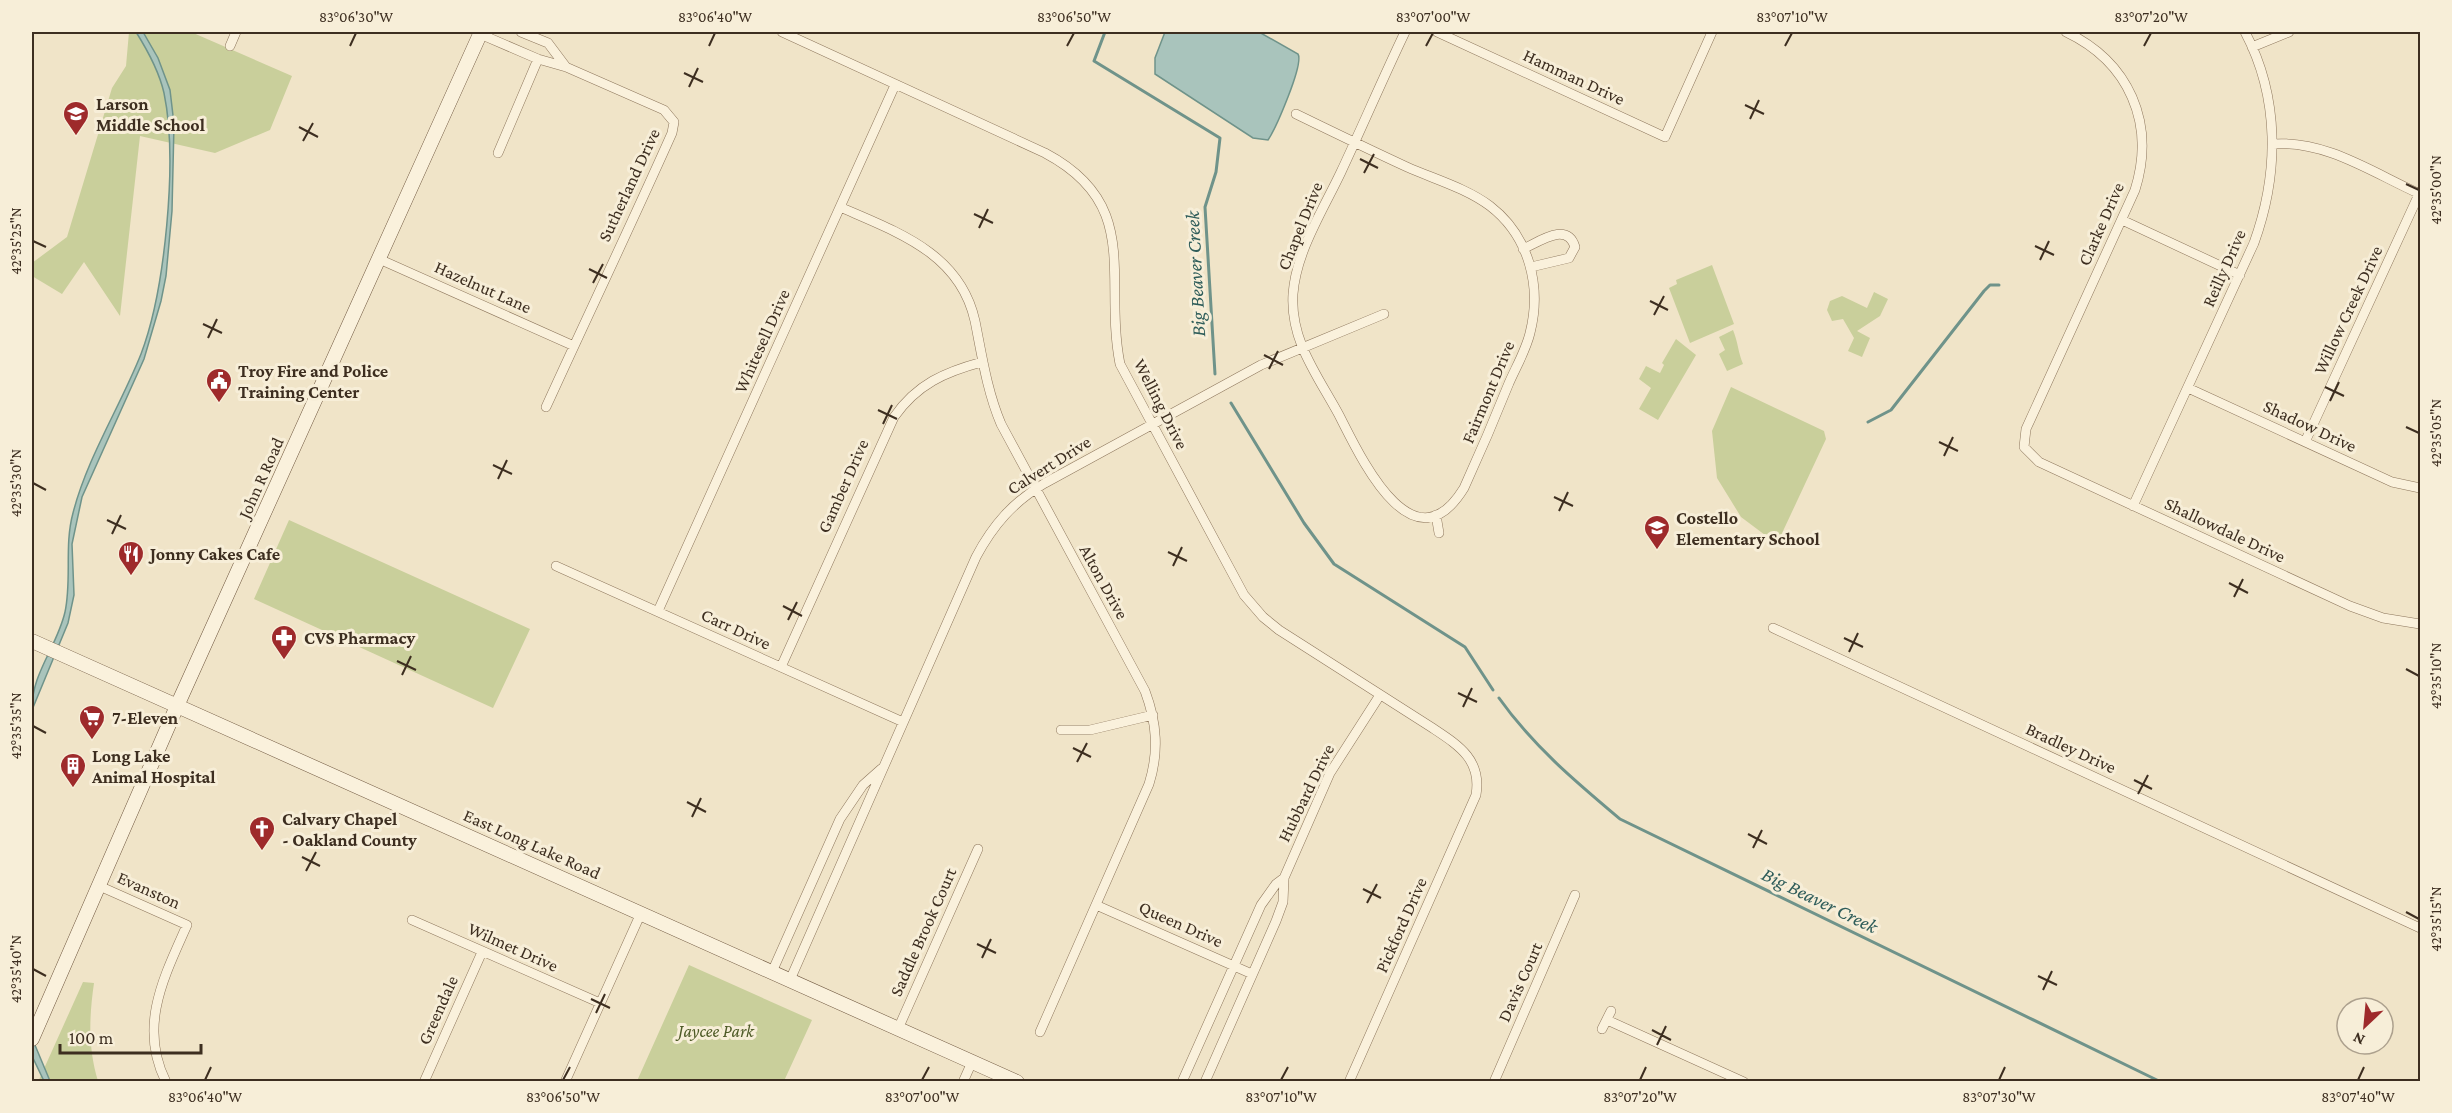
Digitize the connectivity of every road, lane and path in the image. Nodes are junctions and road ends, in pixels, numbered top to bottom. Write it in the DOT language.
graph roads {
  1 [pos="236,32"];
  2 [pos="521,32"];
  3 [pos="782,32"];
  4 [pos="1405,32"];
  5 [pos="1437,32"];
  6 [pos="1712,32"];
  7 [pos="2066,32"];
  8 [pos="2245,32"];
  9 [pos="2289,32"];
  10 [pos="480,33"];
  11 [pos="230,46"];
  12 [pos="2252,47"];
  13 [pos="538,59"];
  14 [pos="566,67"];
  15 [pos="895,85"];
  16 [pos="1296,114"];
  17 [pos="1355,142"];
  18 [pos="2273,144"];
  19 [pos="498,153"];
  20 [pos="2420,193"];
  21 [pos="840,207"];
  22 [pos="2122,220"];
  23 [pos="1523,249"];
  24 [pos="379,259"];
  25 [pos="1531,267"];
  26 [pos="2240,275"];
  27 [pos="1384,314"];
  28 [pos="574,346"];
  29 [pos="1301,347"];
  30 [pos="982,362"];
  31 [pos="2188,388"];
  32 [pos="546,407"];
  33 [pos="1152,424"];
  34 [pos="2305,442"];
  35 [pos="2024,447"];
  36 [pos="2421,488"];
  37 [pos="1034,489"];
  38 [pos="2133,506"];
  39 [pos="1437,515"];
  40 [pos="1439,533"];
  41 [pos="556,566"];
  42 [pos="658,611"];
  43 [pos="2421,624"];
  44 [pos="1773,628"];
  45 [pos="32,641"];
  46 [pos="781,667"];
  47 [pos="1380,694"];
  48 [pos="177,706"];
  49 [pos="1153,715"];
  50 [pos="903,722"];
  51 [pos="1061,730"];
  52 [pos="881,770"];
  53 [pos="1479,780"];
  54 [pos="978,849"];
  55 [pos="816,871"];
  56 [pos="1284,878"];
  57 [pos="835,880"];
  58 [pos="98,885"];
  59 [pos="1575,895"];
  60 [pos="1096,905"];
  61 [pos="641,913"];
  62 [pos="412,920"];
  63 [pos="2421,928"];
  64 [pos="482,952"];
  65 [pos="1233,965"];
  66 [pos="772,972"];
  67 [pos="1252,974"];
  68 [pos="790,980"];
  69 [pos="600,1004"];
  70 [pos="898,1029"];
  71 [pos="1602,1029"];
  72 [pos="1040,1032"];
  73 [pos="32,1039"];
  74 [pos="1199,1042"];
  75 [pos="1218,1051"];
  76 [pos="972,1062"];
  77 [pos="166,1082"];
  78 [pos="424,1082"];
  79 [pos="565,1082"];
  80 [pos="963,1082"];
  81 [pos="1017,1082"];
  82 [pos="1182,1082"];
  83 [pos="1205,1082"];
  84 [pos="1349,1082"];
  85 [pos="1494,1082"];
  86 [pos="1744,1082"];
  1 -- 11 [label="street"];
  2 -- 14 [label="street, Sutherland Drive"];
  3 -- 15 [label="street, Welling Drive"];
  4 -- 17 [label="street, Chapel Drive"];
  5 -- 6 [label="street, Hamman Drive"];
  7 -- 22 [label="street, Clarke Drive"];
  8 -- 12 [label="street, Reilly Drive"];
  9 -- 12 [label="street"];
  10 -- 13 [label="street, Sutherland Drive"];
  10 -- 24 [label="main road, John R Road"];
  12 -- 18 [label="street, Reilly Drive"];
  13 -- 14 [label="street, Sutherland Drive"];
  13 -- 19 [label="street"];
  14 -- 28 [label="street, Sutherland Drive"];
  15 -- 21 [label="street, Whitesell Drive"];
  15 -- 33 [label="street, Welling Drive"];
  16 -- 17 [label="street, Fairmont Drive"];
  17 -- 23 [label="street, Fairmont Drive"];
  17 -- 29 [label="street, Chapel Drive"];
  18 -- 20 [label="street"];
  18 -- 26 [label="street, Reilly Drive"];
  20 -- 34 [label="street, Willow Creek Drive"];
  21 -- 30 [label="street, Alton Drive"];
  21 -- 42 [label="street, Whitesell Drive"];
  22 -- 26 [label="street"];
  22 -- 35 [label="street, Clarke Drive"];
  23 -- 25 [label="street, Fairmont Drive"];
  23 -- 25 [label="street"];
  24 -- 28 [label="street, Hazelnut Lane"];
  24 -- 48 [label="main road, John R Road"];
  25 -- 39 [label="street, Fairmont Drive"];
  26 -- 31 [label="street, Reilly Drive"];
  27 -- 29 [label="street, Calvert Drive"];
  28 -- 32 [label="street, Sutherland Drive"];
  29 -- 33 [label="street, Calvert Drive"];
  29 -- 39 [label="street, Chapel Drive"];
  30 -- 37 [label="street, Alton Drive"];
  30 -- 46 [label="street, Gamber Drive"];
  31 -- 34 [label="street, Shadow Drive"];
  31 -- 38 [label="street, Reilly Drive"];
  33 -- 37 [label="street, Calvert Drive"];
  33 -- 47 [label="street, Welling Drive"];
  34 -- 36 [label="street, Shadow Drive"];
  35 -- 38 [label="street, Shallowdale Drive"];
  37 -- 49 [label="street, Alton Drive"];
  37 -- 50 [label="street, Calvert Drive"];
  38 -- 43 [label="street, Shallowdale Drive"];
  39 -- 40 [label="street"];
  41 -- 42 [label="street, Carr Drive"];
  42 -- 46 [label="street, Carr Drive"];
  44 -- 63 [label="street, Bradley Drive"];
  45 -- 48 [label="main road, East Long Lake Road"];
  46 -- 50 [label="street, Carr Drive"];
  47 -- 53 [label="street, Welling Drive"];
  47 -- 56 [label="street, Hubbard Drive"];
  48 -- 58 [label="main road, John R Road"];
  48 -- 61 [label="main road, East Long Lake Road"];
  49 -- 51 [label="street"];
  49 -- 60 [label="street, Alton Drive"];
  50 -- 52 [label="street, Calvert Drive"];
  52 -- 55 [label="street, Calvert Drive"];
  52 -- 57 [label="street, Calvert Drive"];
  53 -- 84 [label="street, Pickford Drive"];
  54 -- 70 [label="street, Saddle Brook Court"];
  55 -- 57 [label="street"];
  55 -- 66 [label="street, Calvert Drive"];
  56 -- 65 [label="street, Hubbard Drive"];
  56 -- 67 [label="street, Hubbard Drive"];
  57 -- 68 [label="street, Calvert Drive"];
  58 -- 73 [label="main road, John R Road"];
  58 -- 77 [label="street, Evanston"];
  59 -- 85 [label="street, Davis Court"];
  60 -- 65 [label="street, Queen Drive"];
  60 -- 72 [label="street, Alton Drive"];
  61 -- 66 [label="main road, East Long Lake Road"];
  61 -- 69 [label="street"];
  62 -- 64 [label="street, Wilmet Drive"];
  64 -- 69 [label="street, Wilmet Drive"];
  64 -- 78 [label="street, Greendale"];
  65 -- 67 [label="street, Queen Drive"];
  65 -- 74 [label="street, Hubbard Drive"];
  66 -- 68 [label="main road, East Long Lake Road"];
  67 -- 75 [label="street, Hubbard Drive"];
  68 -- 70 [label="main road, East Long Lake Road"];
  69 -- 79 [label="street"];
  70 -- 76 [label="main road, East Long Lake Road"];
  71 -- 86 [label="street"];
  74 -- 75 [label="street"];
  74 -- 82 [label="street, Hubbard Drive"];
  75 -- 83 [label="street, Hubbard Drive"];
  76 -- 80 [label="street"];
  76 -- 81 [label="main road, East Long Lake Road"];
}
